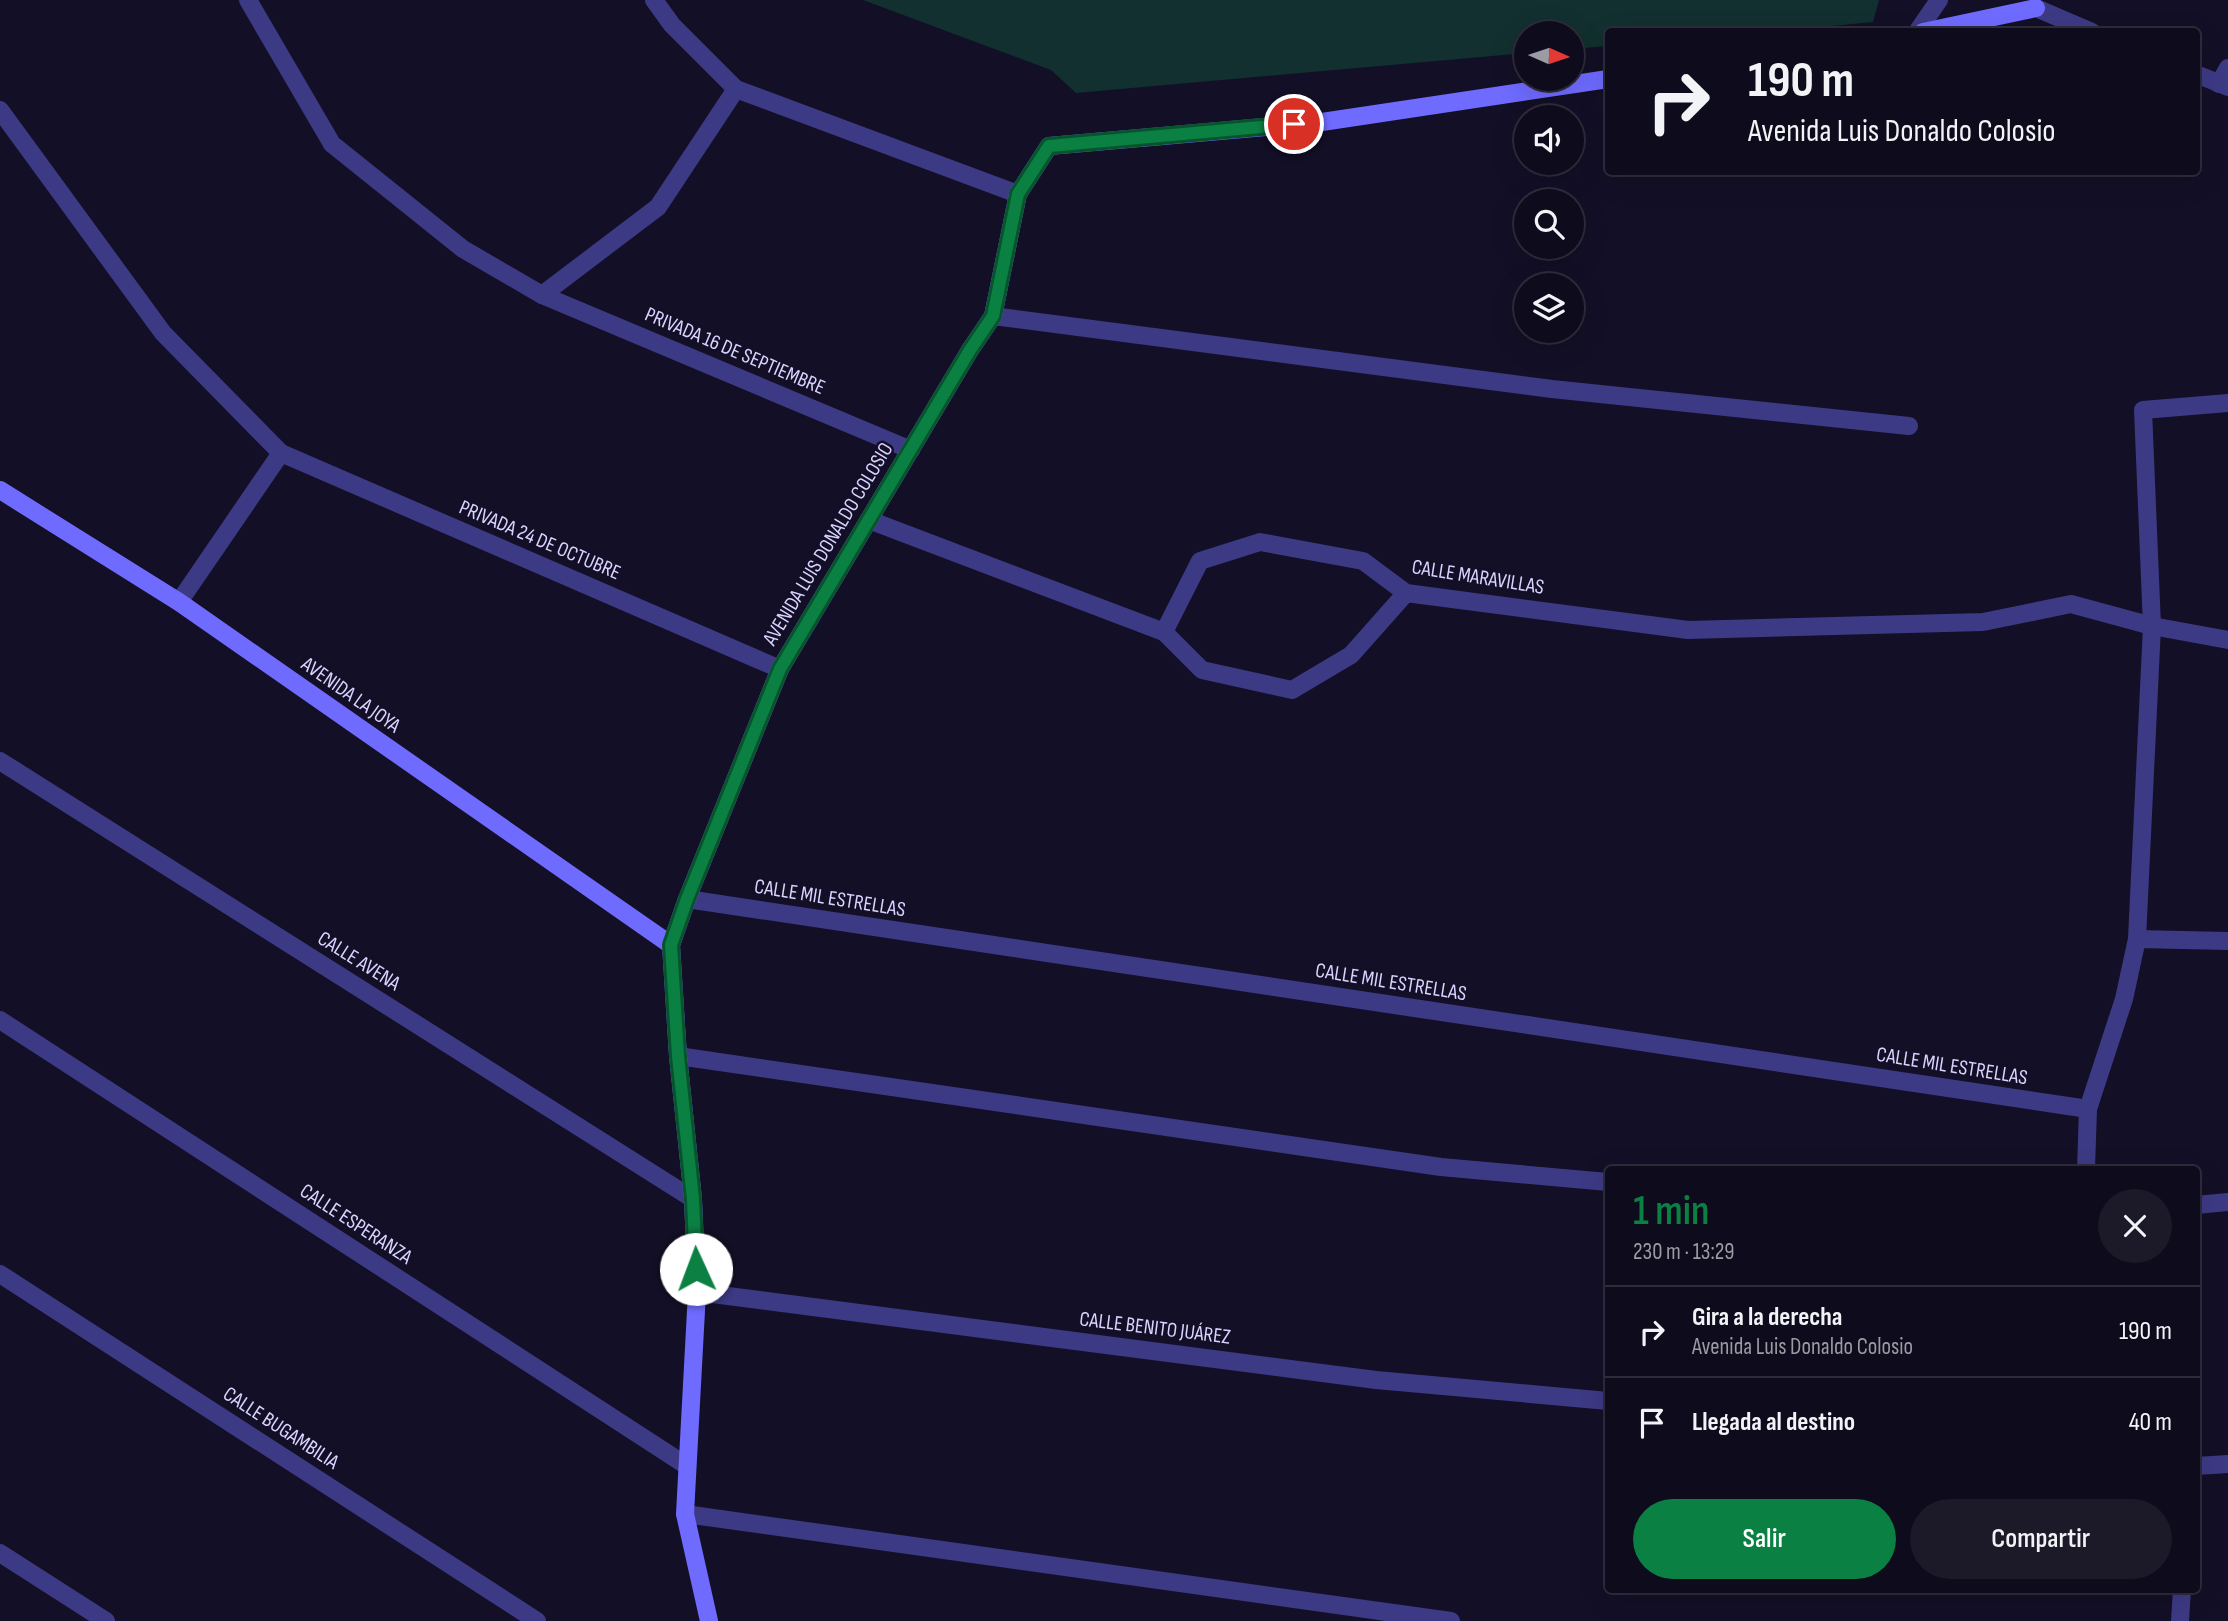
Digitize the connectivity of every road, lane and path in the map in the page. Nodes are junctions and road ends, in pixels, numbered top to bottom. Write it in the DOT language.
graph roads {
  1 [pos="247,0"];
  2 [pos="654,0"];
  3 [pos="1939,0"];
  4 [pos="2036,8"];
  5 [pos="1920,28"];
  6 [pos="1942,28"];
  7 [pos="2083,28"];
  8 [pos="2200,75"];
  9 [pos="1605,79"];
  10 [pos="2225,80"];
  11 [pos="736,89"];
  12 [pos="0,110"];
  13 [pos="1018,194"];
  14 [pos="542,295"];
  15 [pos="993,316"];
  16 [pos="2228,403"];
  17 [pos="1909,426"];
  18 [pos="911,450"];
  19 [pos="281,453"];
  20 [pos="0,490"];
  21 [pos="869,520"];
  22 [pos="1406,593"];
  23 [pos="178,602"];
  24 [pos="2152,626"];
  25 [pos="1164,632"];
  26 [pos="2228,640"];
  27 [pos="780,669"];
  28 [pos="0,761"];
  29 [pos="687,899"];
  30 [pos="2137,939"];
  31 [pos="2228,941"];
  32 [pos="671,945"];
  33 [pos="0,1020"];
  34 [pos="678,1056"];
  35 [pos="2088,1109"];
  36 [pos="2086,1166"];
  37 [pos="1605,1182"];
  38 [pos="693,1199"];
  39 [pos="2228,1202"];
  40 [pos="2200,1205"];
  41 [pos="0,1273"];
  42 [pos="697,1292"];
  43 [pos="1605,1401"];
  44 [pos="2228,1464"];
  45 [pos="687,1466"];
  46 [pos="2200,1466"];
  47 [pos="685,1514"];
  48 [pos="0,1553"];
  49 [pos="2182,1593"];
  50 [pos="106,1621"];
  51 [pos="537,1621"];
  52 [pos="709,1621"];
  53 [pos="1451,1621"];
  54 [pos="2180,1621"];
  1 -- 14 [label="street, PRIVADA 16 DE SEPTIEMBRE"];
  2 -- 11 [label="street"];
  3 -- 5 [label="street"];
  4 -- 6 [label="main road"];
  4 -- 7 [label="street"];
  8 -- 10 [label="street"];
  9 -- 13 [label="main road, AVENIDA LUIS DONALDO COLOSIO"];
  11 -- 13 [label="street"];
  11 -- 14 [label="street"];
  12 -- 19 [label="street"];
  13 -- 15 [label="main road, AVENIDA LUIS DONALDO COLOSIO"];
  14 -- 18 [label="street, PRIVADA 16 DE SEPTIEMBRE"];
  15 -- 17 [label="street"];
  15 -- 18 [label="main road, AVENIDA LUIS DONALDO COLOSIO"];
  16 -- 24 [label="street"];
  18 -- 21 [label="main road, AVENIDA LUIS DONALDO COLOSIO"];
  19 -- 23 [label="street"];
  19 -- 27 [label="street, PRIVADA 24 DE OCTUBRE"];
  20 -- 23 [label="main road, AVENIDA LA JOYA"];
  21 -- 25 [label="street"];
  21 -- 27 [label="main road, AVENIDA LUIS DONALDO COLOSIO"];
  22 -- 24 [label="street, CALLE MARAVILLAS"];
  22 -- 25 [label="street"];
  22 -- 25 [label="street, CALLE MARAVILLAS"];
  23 -- 32 [label="main road, AVENIDA LA JOYA"];
  24 -- 26 [label="street, CALLE MARAVILLAS"];
  24 -- 30 [label="street"];
  27 -- 29 [label="main road, AVENIDA LUIS DONALDO COLOSIO"];
  28 -- 38 [label="street, CALLE AVENA"];
  29 -- 32 [label="main road, AVENIDA LUIS DONALDO COLOSIO"];
  29 -- 35 [label="street, CALLE MIL ESTRELLAS"];
  30 -- 31 [label="street"];
  30 -- 35 [label="street"];
  32 -- 34 [label="main road, AVENIDA LUIS DONALDO COLOSIO"];
  33 -- 45 [label="street, CALLE ESPERANZA"];
  34 -- 37 [label="street"];
  34 -- 38 [label="main road, AVENIDA LUIS DONALDO COLOSIO"];
  35 -- 36 [label="street"];
  38 -- 42 [label="main road, AVENIDA LUIS DONALDO COLOSIO"];
  39 -- 40 [label="street"];
  41 -- 51 [label="street, CALLE BUGAMBILIA"];
  42 -- 43 [label="street, CALLE BENITO JUÁREZ"];
  42 -- 45 [label="main road, AVENIDA LUIS DONALDO COLOSIO"];
  44 -- 46 [label="street"];
  45 -- 47 [label="main road, AVENIDA LUIS DONALDO COLOSIO"];
  47 -- 52 [label="main road, AVENIDA LUIS DONALDO COLOSIO"];
  47 -- 53 [label="street"];
  48 -- 50 [label="street"];
  49 -- 54 [label="street"];
}
